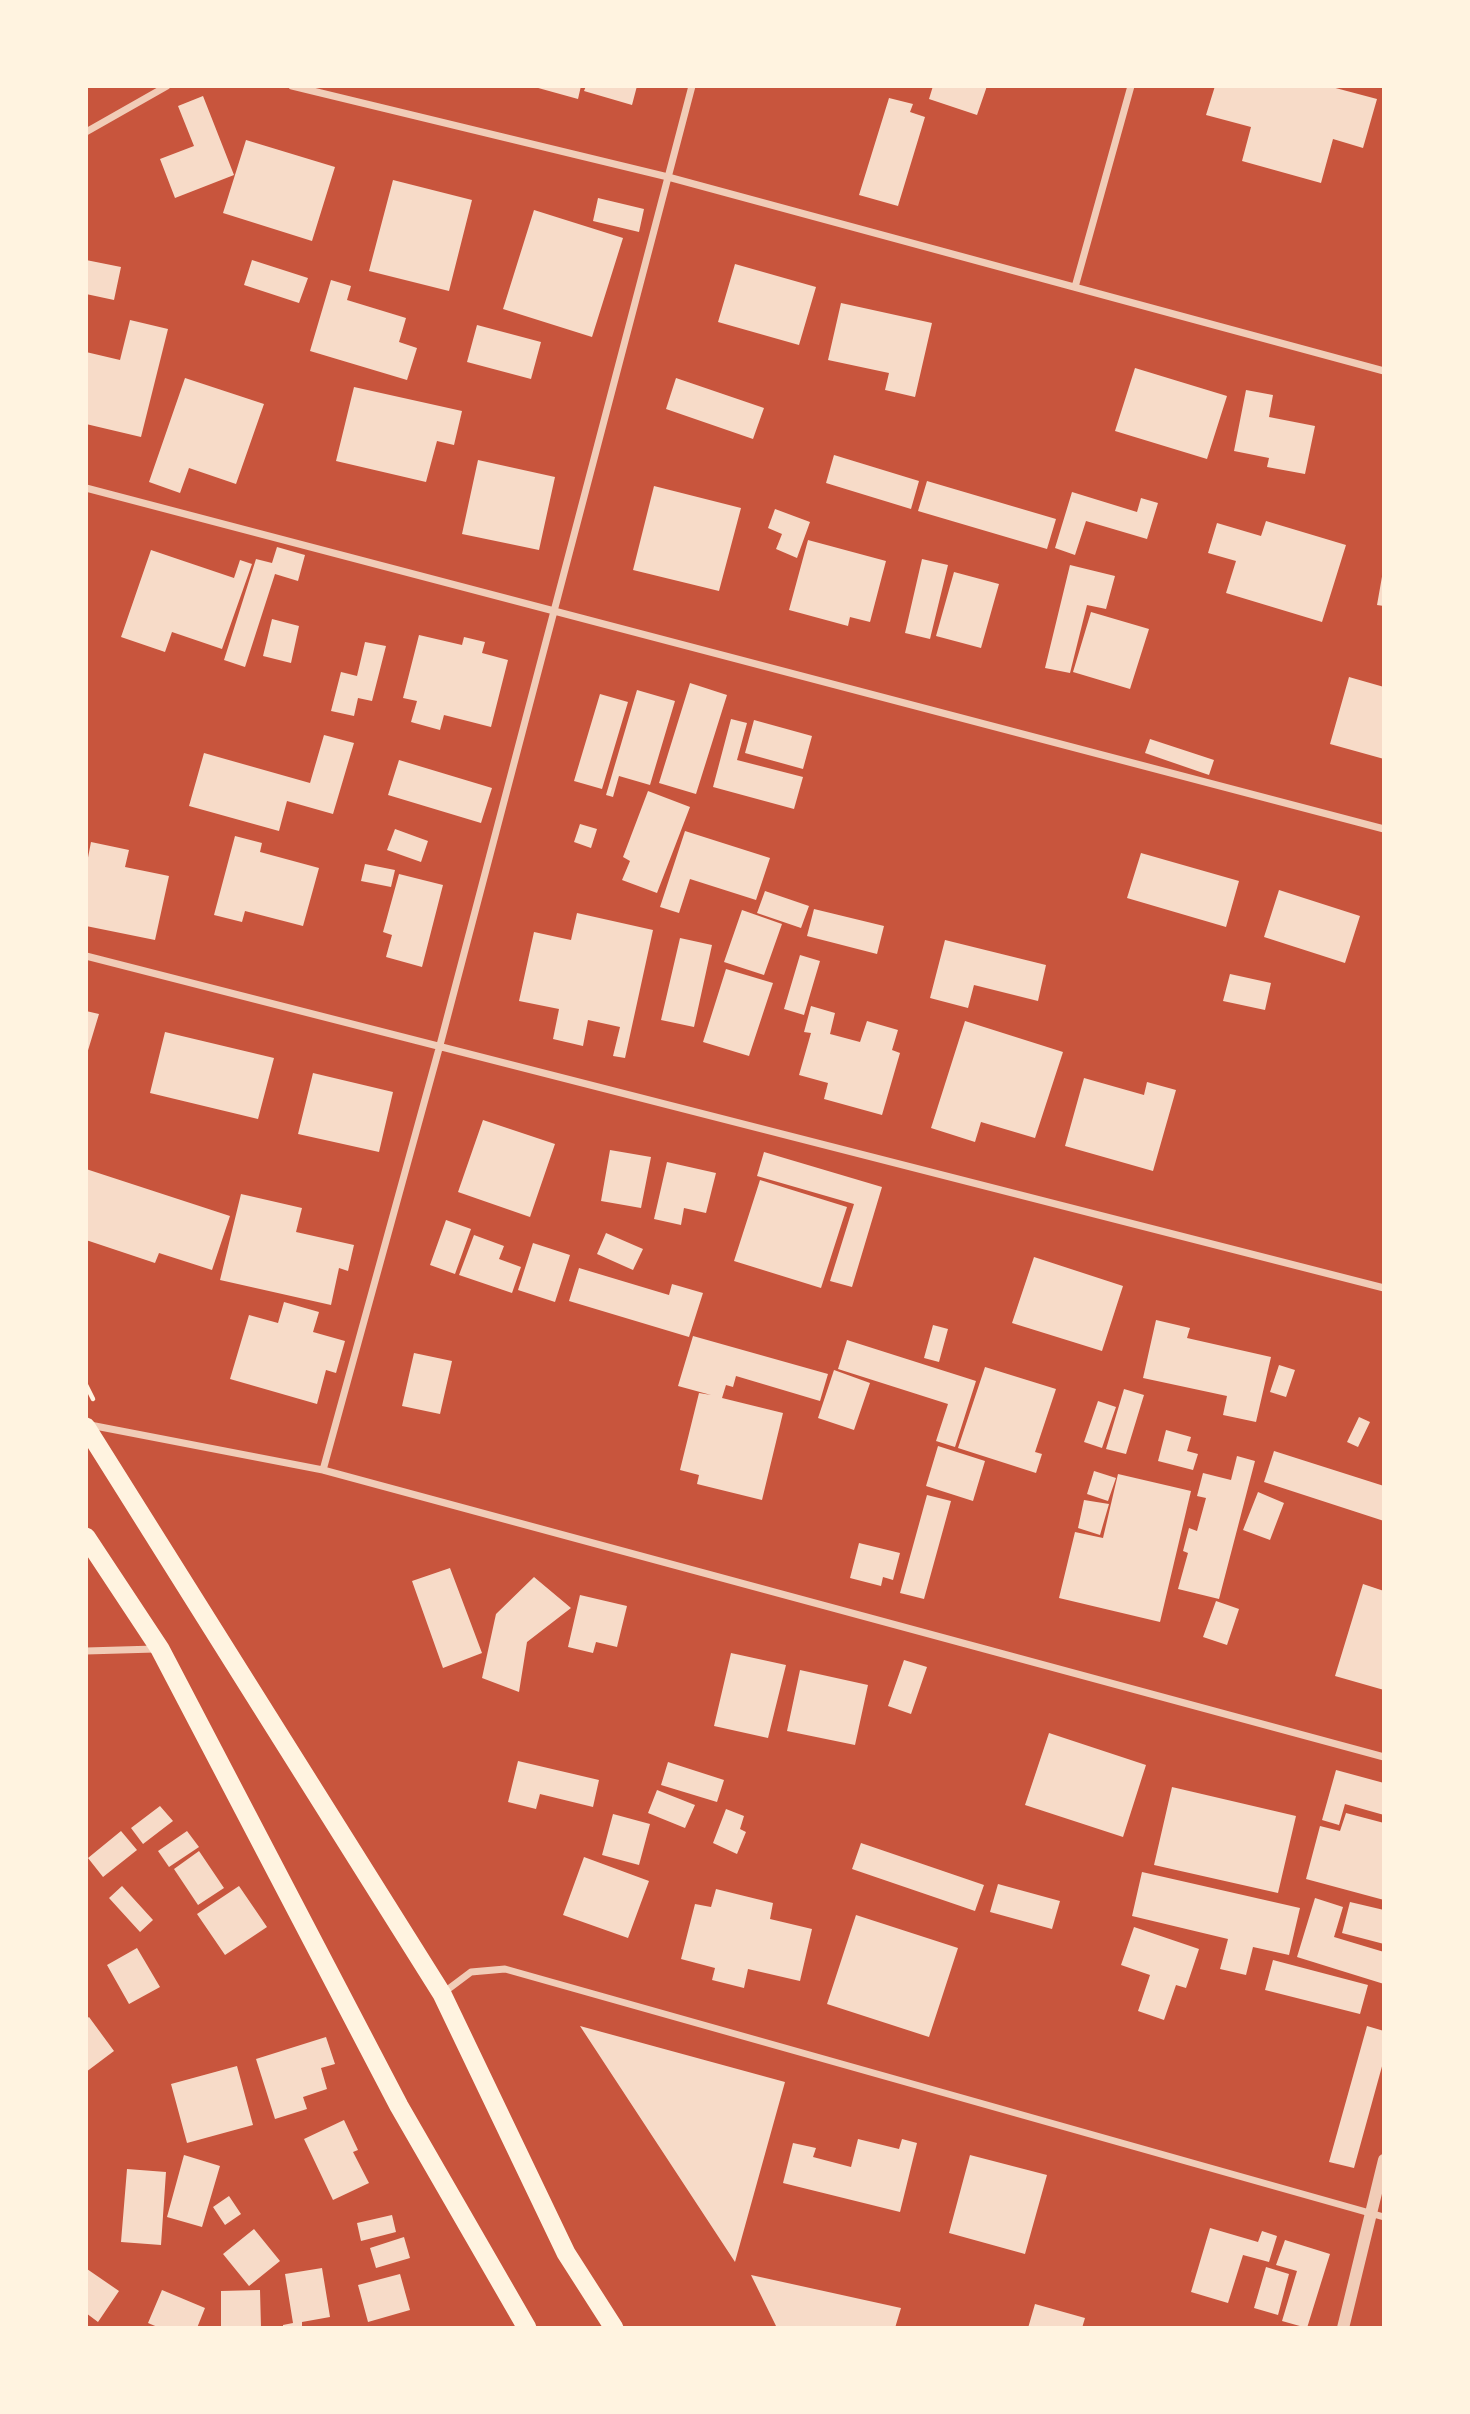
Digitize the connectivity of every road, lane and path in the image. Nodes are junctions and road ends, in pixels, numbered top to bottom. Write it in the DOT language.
graph roads {
  1 [pos="167,86"];
  2 [pos="292,86"];
  3 [pos="692,86"];
  4 [pos="1131,86"];
  5 [pos="86,132"];
  6 [pos="668,177"];
  7 [pos="1075,287"];
  8 [pos="1384,372"];
  9 [pos="86,488"];
  10 [pos="554,611"];
  11 [pos="1384,829"];
  12 [pos="86,956"];
  13 [pos="440,1045"];
  14 [pos="1384,1288"];
  15 [pos="86,1385"];
  16 [pos="95,1403"];
  17 [pos="86,1426"];
  18 [pos="323,1470"];
  19 [pos="86,1537"];
  20 [pos="160,1649"];
  21 [pos="86,1651"];
  22 [pos="1384,1757"];
  23 [pos="442,1994"];
  24 [pos="1384,2160"];
  25 [pos="1371,2213"];
  26 [pos="1384,2217"];
  27 [pos="527,2328"];
  28 [pos="614,2328"];
  29 [pos="1343,2328"];
  1 -- 5 [label="street"];
  2 -- 6 [label="street"];
  3 -- 6 [label="street"];
  4 -- 7 [label="street"];
  6 -- 7 [label="street"];
  6 -- 10 [label="street"];
  7 -- 8 [label="street"];
  9 -- 10 [label="street"];
  10 -- 11 [label="street"];
  10 -- 13 [label="street"];
  12 -- 13 [label="street"];
  13 -- 14 [label="street"];
  13 -- 18 [label="street"];
  15 -- 16 [label="path"];
  17 -- 18 [label="street"];
  17 -- 23 [label="highway"];
  18 -- 22 [label="street"];
  19 -- 20 [label="highway"];
  20 -- 21 [label="street"];
  20 -- 27 [label="highway"];
  23 -- 25 [label="street"];
  23 -- 28 [label="highway"];
  24 -- 25 [label="street"];
  25 -- 26 [label="street"];
  25 -- 29 [label="street"];
}
